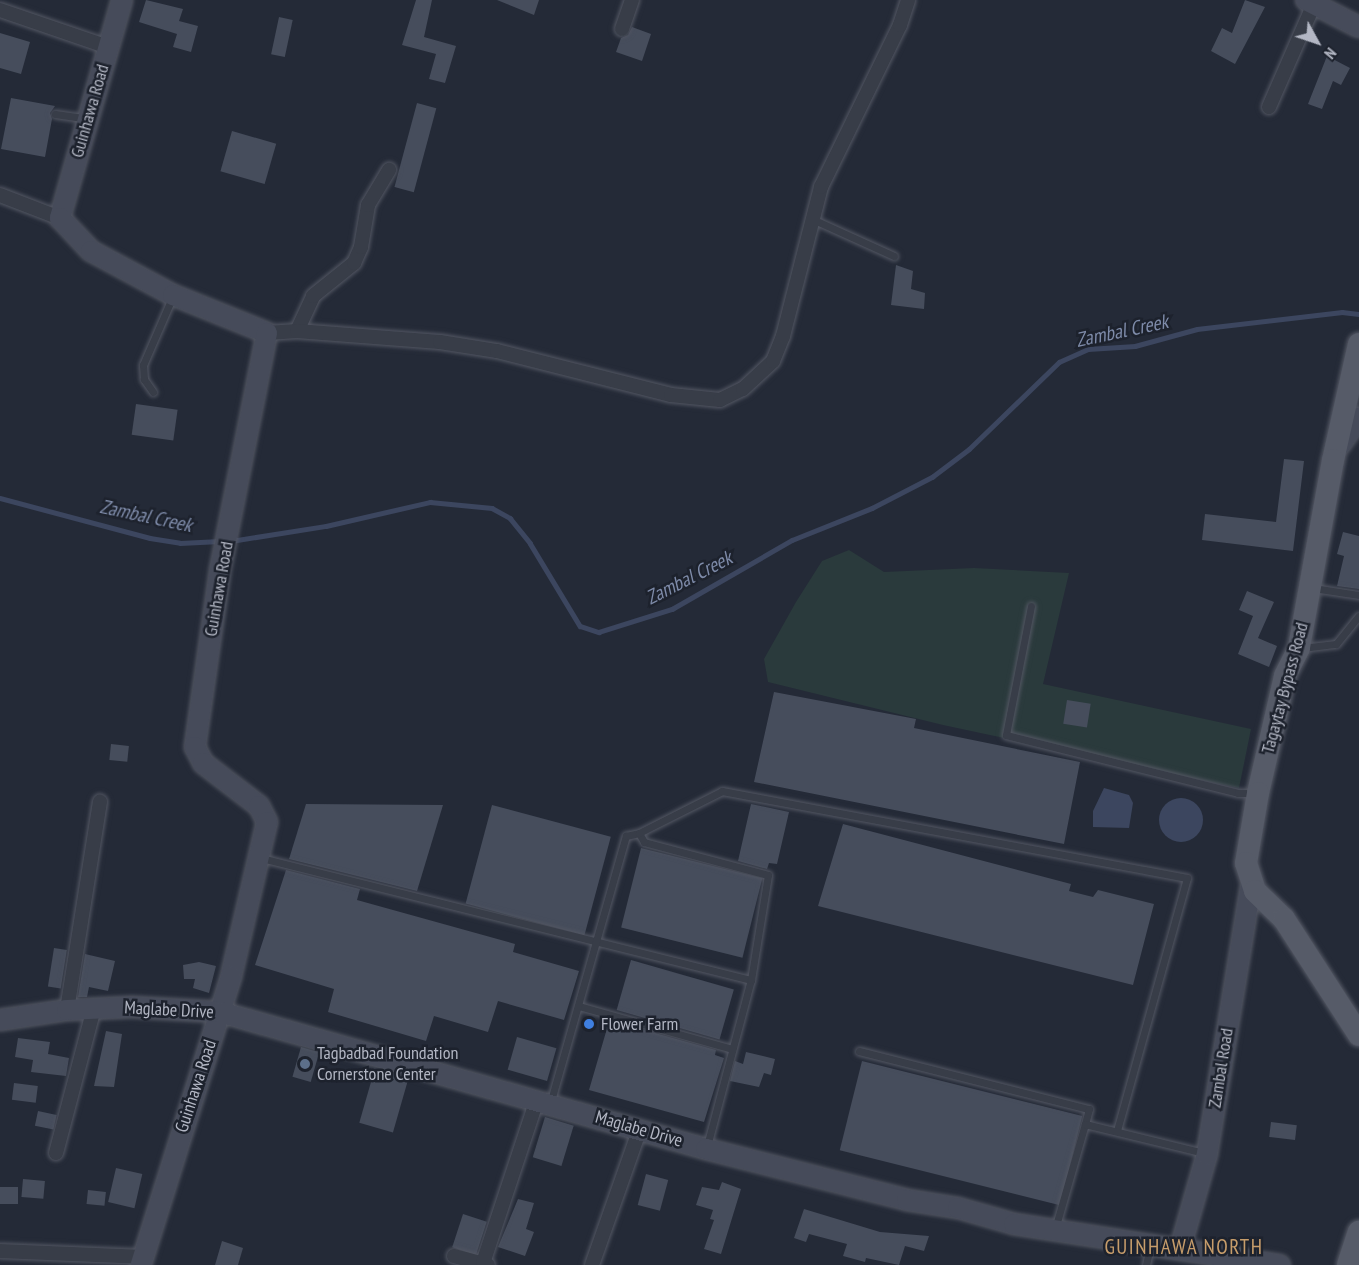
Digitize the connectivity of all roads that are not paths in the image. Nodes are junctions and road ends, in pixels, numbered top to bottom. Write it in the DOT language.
graph roads {
  1 [pos="122,0"];
  2 [pos="633,0"];
  3 [pos="908,0"];
  4 [pos="1310,2"];
  5 [pos="0,10"];
  6 [pos="1359,27"];
  7 [pos="622,30"];
  8 [pos="108,47"];
  9 [pos="1269,107"];
  10 [pos="55,114"];
  11 [pos="88,118"];
  12 [pos="389,170"];
  13 [pos="0,195"];
  14 [pos="60,218"];
  15 [pos="812,219"];
  16 [pos="894,256"];
  17 [pos="173,295"];
  18 [pos="297,331"];
  19 [pos="267,333"];
  20 [pos="1359,344"];
  21 [pos="153,392"];
  22 [pos="1359,418"];
  23 [pos="1333,460"];
  24 [pos="1310,588"];
  25 [pos="1359,595"];
  26 [pos="1031,606"];
  27 [pos="1359,616"];
  28 [pos="1299,648"];
  29 [pos="1258,793"];
  30 [pos="100,802"];
  31 [pos="639,833"];
  32 [pos="261,858"];
  33 [pos="1251,884"];
  34 [pos="595,943"];
  35 [pos="751,980"];
  36 [pos="579,1006"];
  37 [pos="94,1008"];
  38 [pos="68,1010"];
  39 [pos="220,1012"];
  40 [pos="0,1020"];
  41 [pos="1359,1035"];
  42 [pos="732,1049"];
  43 [pos="859,1051"];
  44 [pos="544,1102"];
  45 [pos="1085,1124"];
  46 [pos="640,1129"];
  47 [pos="1117,1130"];
  48 [pos="706,1149"];
  49 [pos="56,1153"];
  50 [pos="1207,1154"];
  51 [pos="1055,1231"];
  52 [pos="1359,1232"];
  53 [pos="1180,1249"];
  54 [pos="0,1251"];
  55 [pos="454,1256"];
  56 [pos="1148,1256"];
  57 [pos="142,1261"];
  58 [pos="486,1264"];
  59 [pos="592,1265"];
  60 [pos="1280,1265"];
  61 [pos="1348,1265"];
  1 -- 8 [label="street, Guinhawa Road"];
  2 -- 7 [label="street"];
  3 -- 15 [label="street"];
  4 -- 6 [label="street"];
  4 -- 9 [label="street"];
  5 -- 8 [label="street"];
  8 -- 11 [label="street, Guinhawa Road"];
  10 -- 11 [label="lane"];
  11 -- 14 [label="street, Guinhawa Road"];
  12 -- 18 [label="street"];
  13 -- 14 [label="street"];
  14 -- 17 [label="street"];
  15 -- 16 [label="lane"];
  15 -- 18 [label="street"];
  17 -- 19 [label="street"];
  17 -- 21 [label="lane"];
  18 -- 19 [label="street"];
  19 -- 32 [label="street, Guinhawa Road"];
  20 -- 23 [label="main road, Tagaytay Bypass Road"];
  22 -- 23 [label="street"];
  23 -- 24 [label="main road, Tagaytay Bypass Road"];
  24 -- 25 [label="lane"];
  24 -- 28 [label="main road, Tagaytay Bypass Road"];
  26 -- 29 [label="lane"];
  27 -- 28 [label="lane"];
  28 -- 29 [label="main road, Tagaytay Bypass Road"];
  29 -- 33 [label="main road, Tagaytay Bypass Road"];
  30 -- 38 [label="street"];
  31 -- 34 [label="lane"];
  31 -- 35 [label="lane"];
  31 -- 47 [label="lane"];
  32 -- 34 [label="lane"];
  32 -- 39 [label="street, Guinhawa Road"];
  33 -- 41 [label="main road, Tagaytay Bypass Road"];
  33 -- 50 [label="street, Zambal Road"];
  34 -- 35 [label="lane"];
  34 -- 36 [label="lane"];
  35 -- 42 [label="lane"];
  36 -- 42 [label="lane"];
  36 -- 44 [label="lane"];
  37 -- 38 [label="street, Maglabe Drive"];
  37 -- 39 [label="street, Maglabe Drive"];
  37 -- 49 [label="street"];
  38 -- 40 [label="street, Maglabe Drive"];
  39 -- 44 [label="street, Maglabe Drive"];
  39 -- 57 [label="street, Guinhawa Road"];
  42 -- 48 [label="lane"];
  43 -- 45 [label="lane"];
  44 -- 46 [label="street, Maglabe Drive"];
  44 -- 58 [label="street"];
  45 -- 47 [label="lane"];
  45 -- 51 [label="lane"];
  46 -- 48 [label="street, Maglabe Drive"];
  46 -- 59 [label="street"];
  47 -- 50 [label="lane"];
  48 -- 51 [label="street, Maglabe Drive"];
  50 -- 53 [label="street, Zambal Road"];
  51 -- 56 [label="street, Maglabe Drive"];
  52 -- 61 [label="main road"];
  53 -- 56 [label="street, Maglabe Drive"];
  53 -- 60 [label="street, Maglabe Drive"];
  54 -- 57 [label="street"];
  55 -- 58 [label="street"];
}
